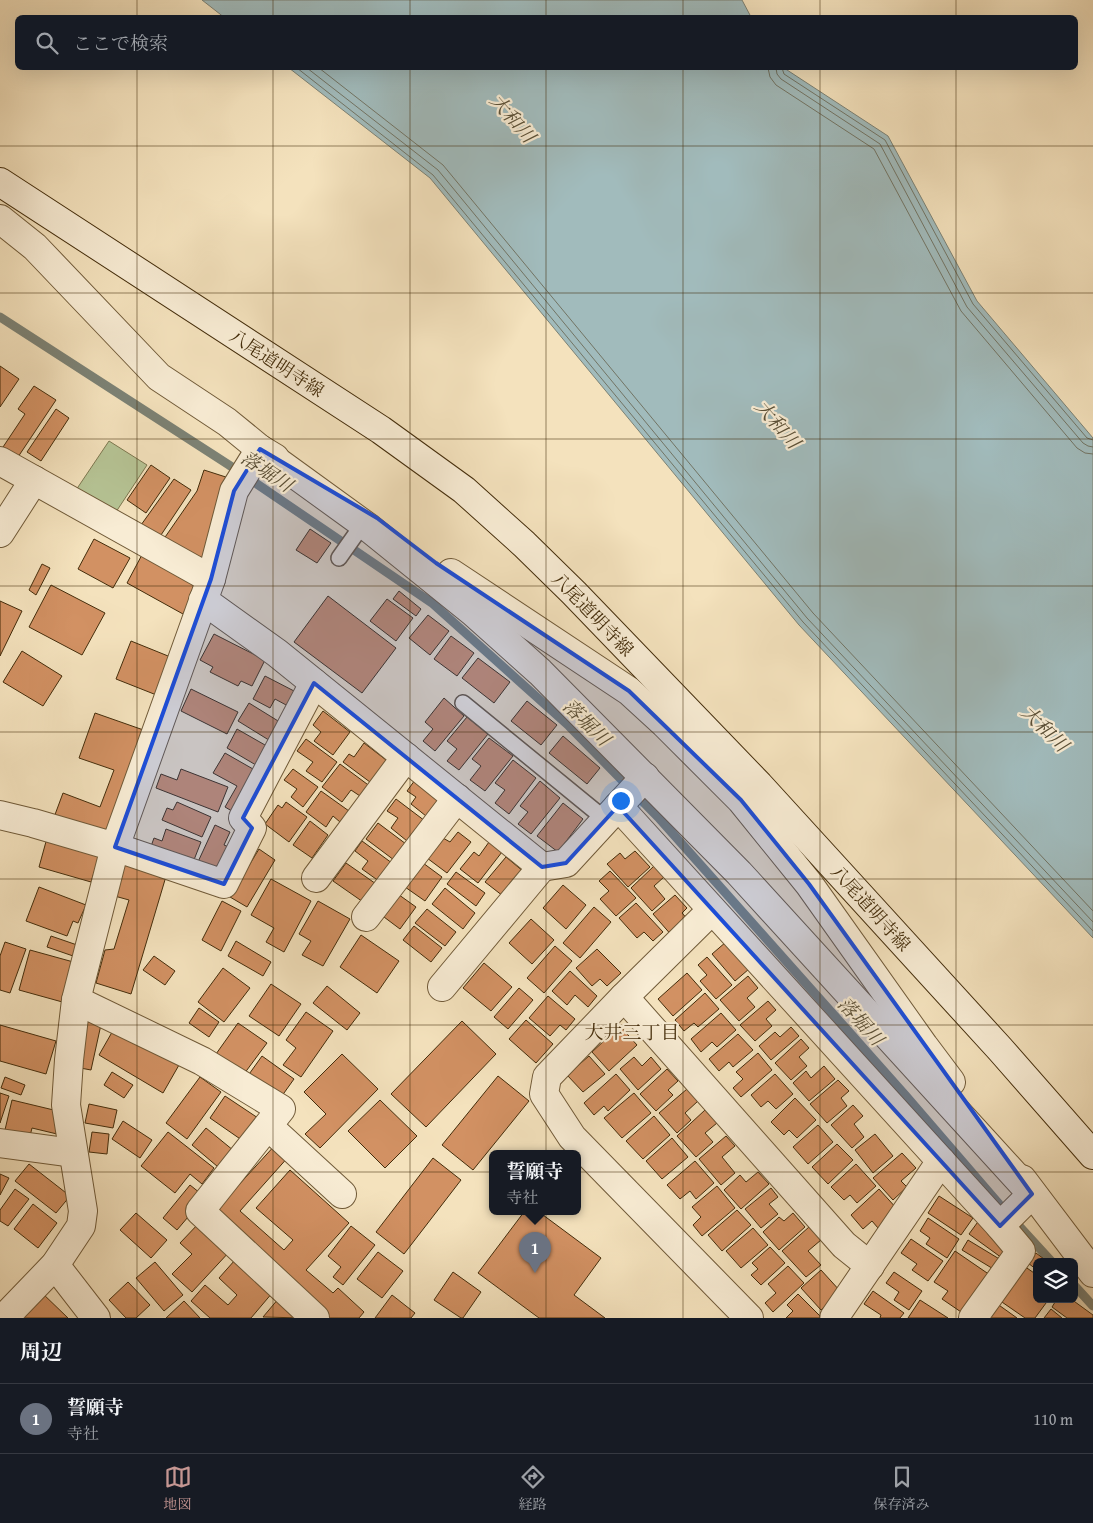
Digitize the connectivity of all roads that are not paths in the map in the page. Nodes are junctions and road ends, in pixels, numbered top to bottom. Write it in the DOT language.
graph roads {
  1 [pos="0,182"];
  2 [pos="0,219"];
  3 [pos="0,461"];
  4 [pos="250,465"];
  5 [pos="34,480"];
  6 [pos="360,528"];
  7 [pos="0,533"];
  8 [pos="339,558"];
  9 [pos="207,590"];
  10 [pos="314,683"];
  11 [pos="463,703"];
  12 [pos="406,757"];
  13 [pos="750,792"];
  14 [pos="457,798"];
  15 [pos="626,798"];
  16 [pos="0,815"];
  17 [pos="115,847"];
  18 [pos="542,867"];
  19 [pos="316,878"];
  20 [pos="712,910"];
  21 [pos="366,917"];
  22 [pos="442,987"];
  23 [pos="624,997"];
  24 [pos="76,1000"];
  25 [pos="268,1126"];
  26 [pos="0,1143"];
  27 [pos="73,1153"];
  28 [pos="1093,1155"];
  29 [pos="941,1161"];
  30 [pos="342,1194"];
  31 [pos="1015,1211"];
  32 [pos="55,1265"];
  33 [pos="870,1266"];
  34 [pos="1093,1273"];
  35 [pos="4,1318"];
  36 [pos="96,1318"];
  37 [pos="315,1318"];
  38 [pos="749,1318"];
  39 [pos="834,1318"];
  40 [pos="973,1318"];
  1 -- 13 [label="street, 八尾道明寺線"];
  2 -- 4 [label="street"];
  3 -- 5 [label="street"];
  4 -- 6 [label="street"];
  4 -- 9 [label="street"];
  4 -- 13 [label="street"];
  5 -- 7 [label="street"];
  5 -- 9 [label="street"];
  6 -- 8 [label="lane"];
  6 -- 15 [label="street"];
  9 -- 10 [label="street"];
  9 -- 17 [label="street"];
  10 -- 12 [label="street"];
  10 -- 17 [label="street"];
  11 -- 15 [label="lane"];
  12 -- 14 [label="street"];
  12 -- 19 [label="street"];
  13 -- 28 [label="street, 八尾道明寺線"];
  13 -- 31 [label="street"];
  14 -- 18 [label="street"];
  14 -- 21 [label="street"];
  15 -- 18 [label="street"];
  15 -- 20 [label="street"];
  15 -- 31 [label="street"];
  16 -- 17 [label="street"];
  17 -- 24 [label="street"];
  18 -- 22 [label="street"];
  20 -- 23 [label="street"];
  20 -- 29 [label="street"];
  23 -- 33 [label="street"];
  23 -- 38 [label="street"];
  24 -- 25 [label="street"];
  24 -- 27 [label="street"];
  25 -- 30 [label="street"];
  25 -- 37 [label="street"];
  26 -- 27 [label="street"];
  27 -- 32 [label="street"];
  29 -- 31 [label="street"];
  29 -- 33 [label="street"];
  31 -- 34 [label="street"];
  31 -- 40 [label="street"];
  32 -- 35 [label="street"];
  32 -- 36 [label="street"];
  33 -- 39 [label="street"];
}
